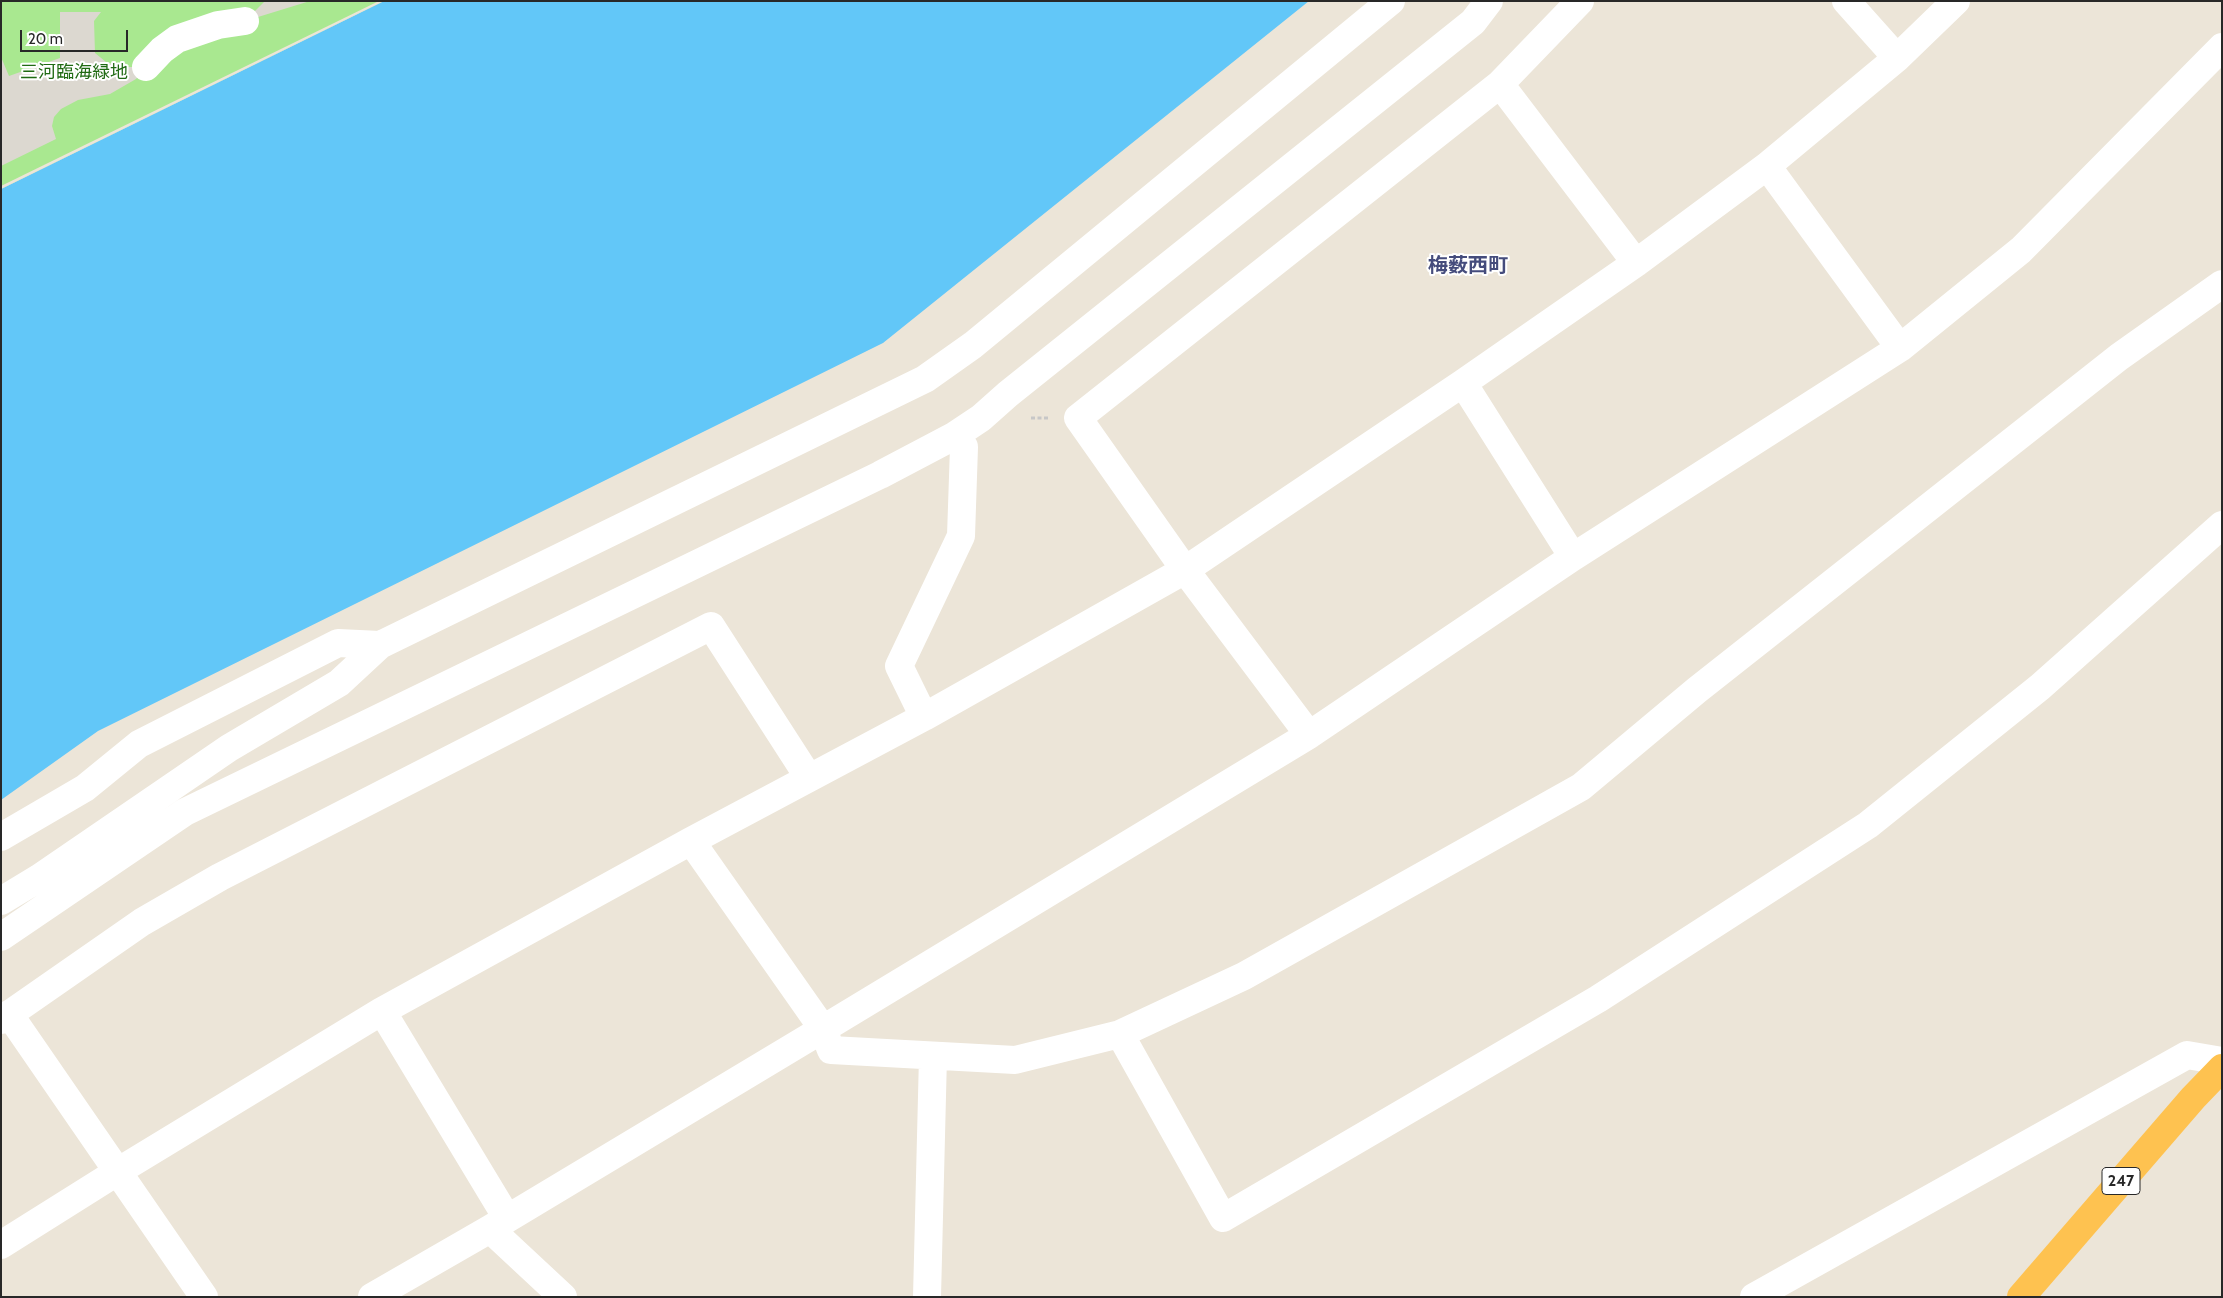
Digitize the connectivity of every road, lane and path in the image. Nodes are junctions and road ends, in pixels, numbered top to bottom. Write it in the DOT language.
graph roads {
  1 [pos="1391,1"];
  2 [pos="1489,1"];
  3 [pos="1580,1"];
  4 [pos="1846,1"];
  5 [pos="1956,1"];
  6 [pos="245,21"];
  7 [pos="2222,47"];
  8 [pos="1897,58"];
  9 [pos="146,67"];
  10 [pos="1500,84"];
  11 [pos="1767,166"];
  12 [pos="1636,263"];
  13 [pos="2222,284"];
  14 [pos="1900,348"];
  15 [pos="1463,384"];
  16 [pos="954,436"];
  17 [pos="2222,525"];
  18 [pos="1574,557"];
  19 [pos="1185,570"];
  20 [pos="380,645"];
  21 [pos="924,717"];
  22 [pos="1309,735"];
  23 [pos="809,778"];
  24 [pos="1,837"];
  25 [pos="691,841"];
  26 [pos="1,901"];
  27 [pos="1,937"];
  28 [pos="382,1012"];
  29 [pos="5,1017"];
  30 [pos="823,1029"];
  31 [pos="1120,1034"];
  32 [pos="933,1056"];
  33 [pos="2222,1061"];
  34 [pos="2222,1068"];
  35 [pos="117,1172"];
  36 [pos="499,1223"];
  37 [pos="1,1245"];
  38 [pos="204,1297"];
  39 [pos="372,1297"];
  40 [pos="563,1297"];
  41 [pos="927,1297"];
  42 [pos="1754,1297"];
  43 [pos="2022,1297"];
  1 -- 20 [label="street"];
  2 -- 16 [label="street"];
  3 -- 10 [label="street"];
  4 -- 8 [label="street"];
  5 -- 8 [label="street"];
  6 -- 9 [label="street"];
  7 -- 14 [label="street"];
  8 -- 11 [label="street"];
  10 -- 12 [label="street"];
  10 -- 19 [label="street"];
  11 -- 12 [label="street"];
  11 -- 14 [label="street"];
  12 -- 15 [label="street"];
  13 -- 31 [label="street"];
  14 -- 18 [label="street"];
  15 -- 18 [label="street"];
  15 -- 19 [label="street"];
  16 -- 21 [label="street"];
  16 -- 27 [label="street"];
  17 -- 31 [label="street"];
  18 -- 22 [label="street"];
  19 -- 21 [label="street"];
  19 -- 22 [label="street"];
  20 -- 24 [label="street"];
  20 -- 26 [label="street"];
  21 -- 23 [label="street"];
  22 -- 30 [label="street"];
  23 -- 25 [label="street"];
  23 -- 29 [label="street"];
  25 -- 28 [label="street"];
  25 -- 30 [label="street"];
  28 -- 35 [label="street"];
  28 -- 36 [label="street"];
  29 -- 35 [label="street"];
  30 -- 32 [label="street"];
  30 -- 36 [label="street"];
  31 -- 32 [label="street"];
  32 -- 41 [label="street"];
  33 -- 42 [label="street"];
  34 -- 43 [label="highway, 247"];
  35 -- 37 [label="street"];
  35 -- 38 [label="street"];
  36 -- 39 [label="street"];
  36 -- 40 [label="street"];
}
